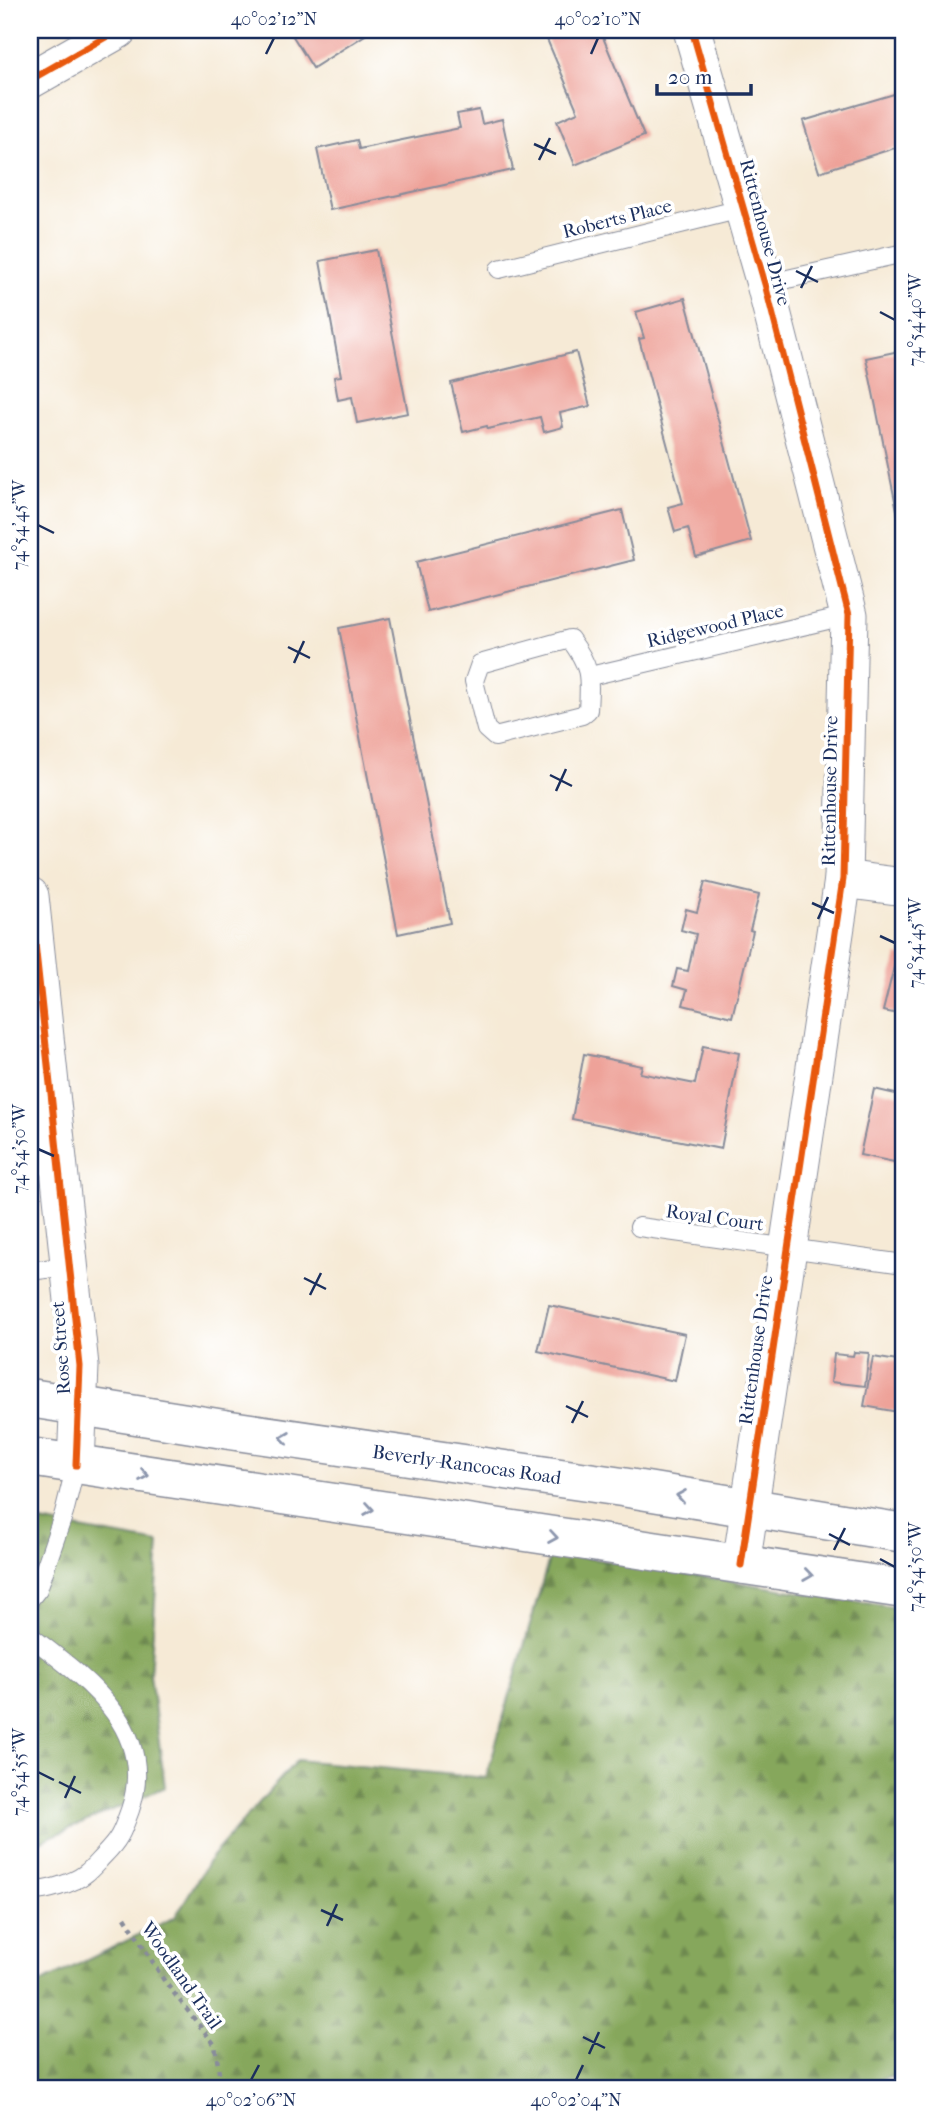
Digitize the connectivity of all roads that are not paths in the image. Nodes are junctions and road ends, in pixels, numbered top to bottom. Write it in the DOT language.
graph roads {
  1 [pos="118,30"];
  2 [pos="692,30"];
  3 [pos="30,80"];
  4 [pos="745,208"];
  5 [pos="904,253"];
  6 [pos="499,270"];
  7 [pos="765,284"];
  8 [pos="849,615"];
  9 [pos="590,676"];
  10 [pos="843,880"];
  11 [pos="904,887"];
  12 [pos="30,895"];
  13 [pos="639,1227"];
  14 [pos="786,1248"];
  15 [pos="904,1265"];
  16 [pos="69,1266"];
  17 [pos="30,1271"];
  18 [pos="30,1398"];
  19 [pos="80,1407"];
  20 [pos="30,1457"];
  21 [pos="76,1465"];
  22 [pos="748,1507"];
  23 [pos="904,1532"];
  24 [pos="741,1565"];
  25 [pos="904,1590"];
  26 [pos="30,1599"];
  27 [pos="30,1636"];
  28 [pos="30,1892"];
  1 -- 3 [label="street"];
  2 -- 4 [label="street, Rittenhouse Drive"];
  4 -- 6 [label="lane, Roberts Place"];
  4 -- 7 [label="street, Rittenhouse Drive"];
  5 -- 7 [label="lane"];
  7 -- 8 [label="street, Rittenhouse Drive"];
  8 -- 9 [label="lane, Ridgewood Place"];
  8 -- 10 [label="street, Rittenhouse Drive"];
  9 -- 9 [label="lane"];
  10 -- 11 [label="street"];
  10 -- 14 [label="street, Rittenhouse Drive"];
  12 -- 16 [label="street, Rose Street"];
  13 -- 14 [label="lane, Royal Court"];
  14 -- 15 [label="lane, Royal Court"];
  14 -- 22 [label="street, Rittenhouse Drive"];
  16 -- 17 [label="lane"];
  16 -- 19 [label="street, Rose Street"];
  18 -- 19 [label="main road, Beverly-Rancocas Road"];
  19 -- 21 [label="street, Rose Street"];
  22 -- 19 [label="main road, Beverly-Rancocas Road, one-way"];
  20 -- 21 [label="main road"];
  21 -- 24 [label="main road, one-way"];
  21 -- 26 [label="lane"];
  22 -- 23 [label="main road, Beverly-Rancocas Road"];
  22 -- 24 [label="street, Rittenhouse Drive"];
  24 -- 25 [label="main road, one-way"];
  27 -- 28 [label="lane"];
}
